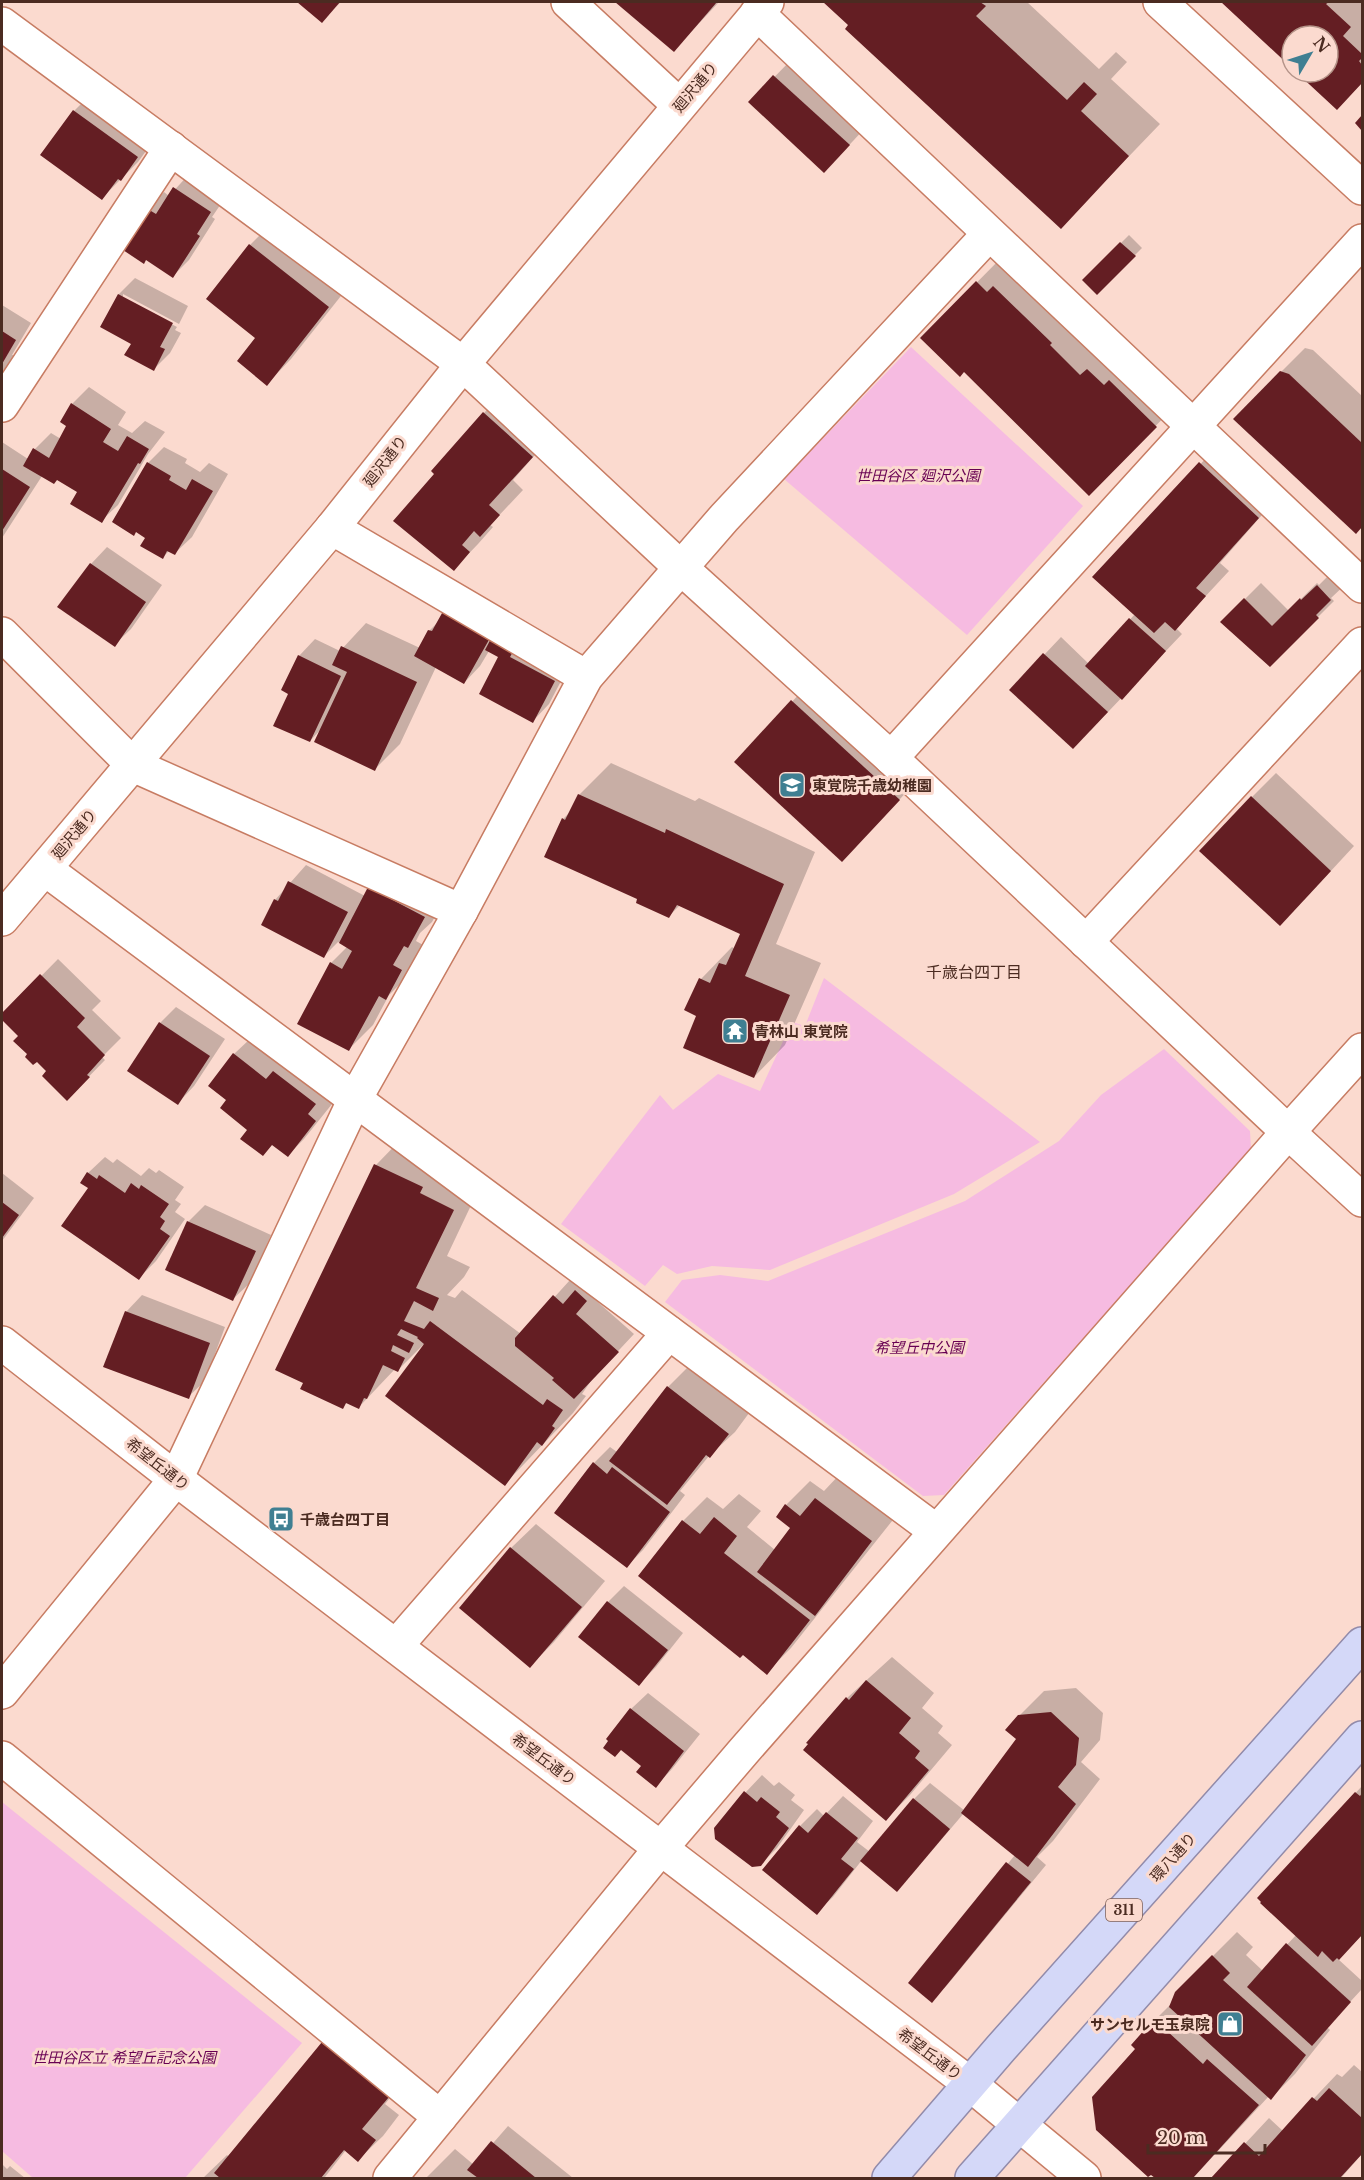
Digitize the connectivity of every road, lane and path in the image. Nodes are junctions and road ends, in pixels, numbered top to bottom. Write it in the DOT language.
graph roads {
  1 [pos="568,2"];
  2 [pos="1167,4"];
  3 [pos="762,8"];
  4 [pos="2,24"];
  5 [pos="679,105"];
  6 [pos="171,148"];
  7 [pos="1362,188"];
  8 [pos="989,234"];
  9 [pos="1362,241"];
  10 [pos="463,364"];
  11 [pos="2,405"];
  12 [pos="1193,428"];
  13 [pos="332,528"];
  14 [pos="680,567"];
  15 [pos="1362,585"];
  16 [pos="2,634"];
  17 [pos="1362,644"];
  18 [pos="586,677"];
  19 [pos="891,758"];
  20 [pos="133,765"];
  21 [pos="45,868"];
  22 [pos="461,911"];
  23 [pos="2,919"];
  24 [pos="1086,942"];
  25 [pos="1362,1050"];
  26 [pos="355,1099"];
  27 [pos="1288,1132"];
  28 [pos="1362,1200"];
  29 [pos="669,1333"];
  30 [pos="2,1343"];
  31 [pos="176,1479"];
  32 [pos="936,1531"];
  33 [pos="1362,1644"];
  34 [pos="396,1646"];
  35 [pos="2,1692"];
  36 [pos="1362,1738"];
  37 [pos="2,1758"];
  38 [pos="661,1848"];
  39 [pos="970,2084"];
  40 [pos="440,2117"];
  41 [pos="1018,2124"];
  42 [pos="390,2178"];
  43 [pos="889,2178"];
  44 [pos="972,2178"];
  45 [pos="1084,2178"];
  1 -- 5 [label="street"];
  2 -- 7 [label="street"];
  3 -- 5 [label="street, 廻沢通り"];
  3 -- 8 [label="street"];
  4 -- 6 [label="street"];
  5 -- 10 [label="street, 廻沢通り"];
  6 -- 10 [label="street"];
  6 -- 11 [label="street"];
  8 -- 12 [label="street"];
  8 -- 14 [label="street"];
  9 -- 12 [label="street"];
  10 -- 13 [label="street, 廻沢通り"];
  10 -- 14 [label="street"];
  12 -- 15 [label="street"];
  12 -- 19 [label="street"];
  13 -- 18 [label="street"];
  13 -- 20 [label="street, 廻沢通り"];
  14 -- 18 [label="street"];
  14 -- 19 [label="street"];
  16 -- 20 [label="street"];
  17 -- 24 [label="street"];
  18 -- 22 [label="street"];
  19 -- 24 [label="street"];
  20 -- 21 [label="street, 廻沢通り"];
  20 -- 22 [label="street"];
  21 -- 23 [label="street, 廻沢通り"];
  21 -- 26 [label="street"];
  22 -- 26 [label="street"];
  24 -- 27 [label="street"];
  25 -- 27 [label="street"];
  26 -- 29 [label="street"];
  26 -- 31 [label="street"];
  27 -- 28 [label="street"];
  27 -- 32 [label="street"];
  29 -- 32 [label="street"];
  29 -- 34 [label="street"];
  30 -- 31 [label="street, 希望丘通り"];
  31 -- 34 [label="street, 希望丘通り"];
  31 -- 35 [label="street"];
  32 -- 38 [label="street"];
  33 -- 39 [label="main road, 環八通り / 311"];
  34 -- 38 [label="street, 希望丘通り"];
  36 -- 41 [label="main road"];
  37 -- 40 [label="street"];
  38 -- 39 [label="street, 希望丘通り"];
  38 -- 40 [label="street"];
  39 -- 41 [label="street, 希望丘通り"];
  39 -- 43 [label="main road, 環八通り / 311"];
  40 -- 42 [label="street"];
  41 -- 44 [label="main road"];
  41 -- 45 [label="street, 希望丘通り"];
}
